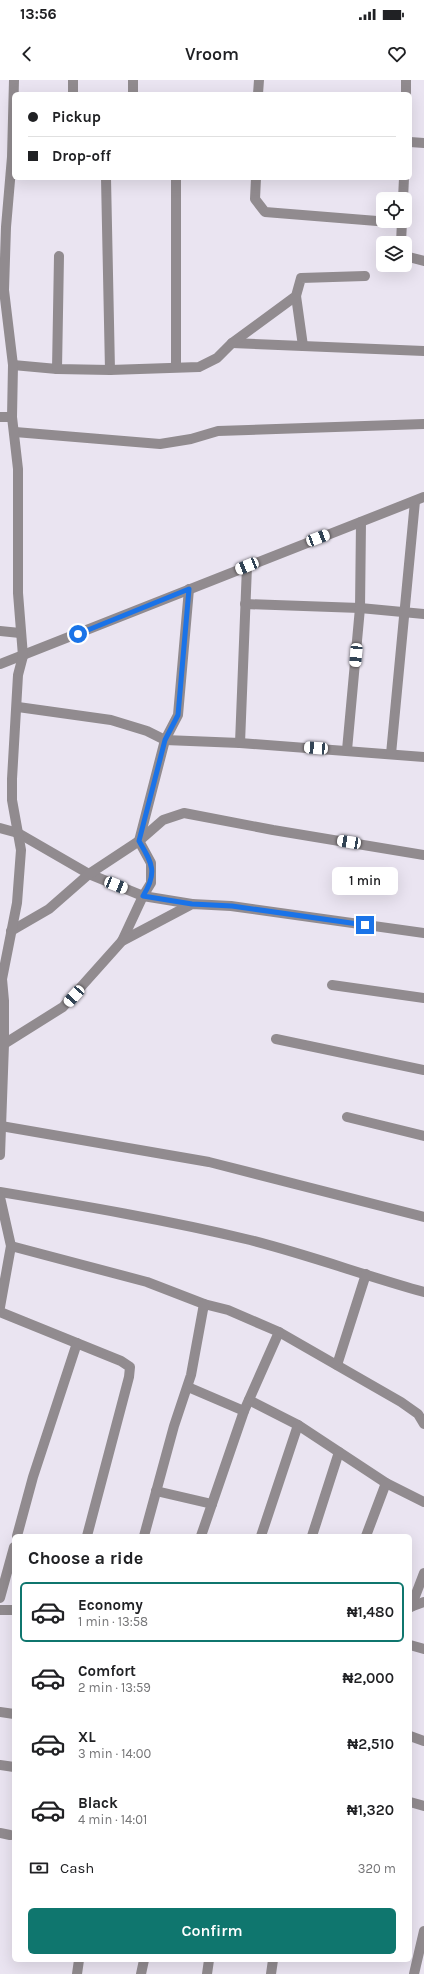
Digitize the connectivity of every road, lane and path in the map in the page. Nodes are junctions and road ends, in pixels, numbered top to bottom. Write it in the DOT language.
graph roads {
  1 [pos="14,80"];
  2 [pos="73,80"];
  3 [pos="132,80"];
  4 [pos="259,80"];
  5 [pos="406,80"];
  6 [pos="14,92"];
  7 [pos="73,92"];
  8 [pos="132,92"];
  9 [pos="258,92"];
  10 [pos="406,92"];
  11 [pos="412,142"];
  12 [pos="424,143"];
  13 [pos="12,167"];
  14 [pos="106,180"];
  15 [pos="176,180"];
  16 [pos="256,180"];
  17 [pos="404,180"];
  18 [pos="403,192"];
  19 [pos="376,220"];
  20 [pos="59,256"];
  21 [pos="412,258"];
  22 [pos="424,261"];
  23 [pos="365,276"];
  24 [pos="296,296"];
  25 [pos="232,343"];
  26 [pos="303,346"];
  27 [pos="424,351"];
  28 [pos="12,366"];
  29 [pos="176,368"];
  30 [pos="57,369"];
  31 [pos="110,370"];
  32 [pos="0,417"];
  33 [pos="12,417"];
  34 [pos="424,424"];
  35 [pos="15,432"];
  36 [pos="419,499"];
  37 [pos="361,522"];
  38 [pos="247,566"];
  39 [pos="189,589"];
  40 [pos="245,604"];
  41 [pos="360,608"];
  42 [pos="404,613"];
  43 [pos="424,614"];
  44 [pos="0,631"];
  45 [pos="20,634"];
  46 [pos="23,656"];
  47 [pos="0,664"];
  48 [pos="18,707"];
  49 [pos="165,740"];
  50 [pos="240,742"];
  51 [pos="347,750"];
  52 [pos="391,754"];
  53 [pos="424,757"];
  54 [pos="0,828"];
  55 [pos="18,833"];
  56 [pos="139,841"];
  57 [pos="424,855"];
  58 [pos="89,874"];
  59 [pos="143,896"];
  60 [pos="192,904"];
  61 [pos="11,931"];
  62 [pos="424,933"];
  63 [pos="122,941"];
  64 [pos="4,950"];
  65 [pos="332,985"];
  66 [pos="424,998"];
  67 [pos="276,1039"];
  68 [pos="4,1044"];
  69 [pos="424,1070"];
  70 [pos="347,1117"];
  71 [pos="1,1126"];
  72 [pos="424,1136"];
  73 [pos="0,1155"];
  74 [pos="0,1192"];
  75 [pos="0,1197"];
  76 [pos="424,1216"];
  77 [pos="3,1224"];
  78 [pos="11,1246"];
  79 [pos="366,1274"];
  80 [pos="424,1292"];
  81 [pos="204,1304"];
  82 [pos="0,1306"];
  83 [pos="279,1332"];
  84 [pos="77,1343"];
  85 [pos="337,1365"];
  86 [pos="188,1387"];
  87 [pos="249,1400"];
  88 [pos="244,1410"];
  89 [pos="424,1424"];
  90 [pos="298,1425"];
  91 [pos="339,1452"];
  92 [pos="386,1483"];
  93 [pos="156,1491"];
  94 [pos="424,1502"];
  95 [pos="212,1504"];
  96 [pos="18,1534"];
  97 [pos="88,1534"];
  98 [pos="145,1534"];
  99 [pos="202,1534"];
  100 [pos="262,1534"];
  101 [pos="313,1534"];
  102 [pos="367,1534"];
  103 [pos="12,1554"];
  104 [pos="424,1573"];
  105 [pos="0,1598"];
  106 [pos="424,1602"];
  107 [pos="412,1604"];
  108 [pos="412,1607"];
  109 [pos="0,1610"];
  110 [pos="12,1610"];
  111 [pos="412,1646"];
  112 [pos="424,1649"];
  113 [pos="0,1712"];
  114 [pos="12,1714"];
  115 [pos="412,1737"];
  116 [pos="424,1741"];
  117 [pos="0,1765"];
  118 [pos="12,1767"];
  119 [pos="412,1803"];
  120 [pos="424,1806"];
  121 [pos="424,1931"];
  122 [pos="79,1962"];
  123 [pos="144,1962"];
  124 [pos="209,1962"];
  125 [pos="273,1962"];
  126 [pos="77,1974"];
  127 [pos="142,1974"];
  128 [pos="207,1974"];
  129 [pos="270,1974"];
  130 [pos="414,1974"];
  1 -- 6 [label="street"];
  2 -- 7 [label="street"];
  3 -- 8 [label="street"];
  4 -- 9 [label="street"];
  5 -- 10 [label="street"];
  11 -- 12 [label="street"];
  13 -- 28 [label="street"];
  14 -- 31 [label="street"];
  15 -- 29 [label="street"];
  16 -- 19 [label="street"];
  17 -- 18 [label="street"];
  20 -- 30 [label="street"];
  21 -- 22 [label="street"];
  23 -- 24 [label="street"];
  24 -- 25 [label="street"];
  24 -- 26 [label="street"];
  25 -- 26 [label="street"];
  25 -- 29 [label="street"];
  26 -- 27 [label="street"];
  28 -- 30 [label="street"];
  28 -- 33 [label="street"];
  29 -- 31 [label="street"];
  30 -- 31 [label="street"];
  32 -- 33 [label="street"];
  33 -- 35 [label="street"];
  34 -- 35 [label="street"];
  35 -- 45 [label="street"];
  36 -- 37 [label="street"];
  36 -- 42 [label="street"];
  37 -- 38 [label="street"];
  37 -- 41 [label="street"];
  38 -- 39 [label="street"];
  38 -- 40 [label="street"];
  39 -- 46 [label="street"];
  39 -- 49 [label="street"];
  40 -- 41 [label="street"];
  40 -- 50 [label="street"];
  41 -- 42 [label="street"];
  41 -- 51 [label="street"];
  42 -- 43 [label="street"];
  42 -- 52 [label="street"];
  44 -- 45 [label="street"];
  45 -- 46 [label="street"];
  46 -- 47 [label="street"];
  46 -- 48 [label="street"];
  48 -- 49 [label="street"];
  48 -- 55 [label="street"];
  49 -- 50 [label="street"];
  49 -- 56 [label="street"];
  50 -- 51 [label="street"];
  51 -- 52 [label="street"];
  52 -- 53 [label="street"];
  54 -- 55 [label="street"];
  55 -- 58 [label="street"];
  55 -- 61 [label="street"];
  56 -- 57 [label="street"];
  56 -- 58 [label="street"];
  56 -- 59 [label="street"];
  58 -- 59 [label="street"];
  58 -- 61 [label="street"];
  59 -- 60 [label="street"];
  59 -- 63 [label="street"];
  60 -- 62 [label="street"];
  60 -- 63 [label="street"];
  61 -- 64 [label="street"];
  63 -- 68 [label="street"];
  64 -- 68 [label="street"];
  65 -- 66 [label="street"];
  67 -- 69 [label="street"];
  68 -- 71 [label="street"];
  70 -- 72 [label="street"];
  71 -- 73 [label="street"];
  71 -- 76 [label="street"];
  74 -- 79 [label="street"];
  75 -- 77 [label="street"];
  77 -- 78 [label="street"];
  78 -- 81 [label="street"];
  78 -- 82 [label="street"];
  79 -- 80 [label="street"];
  79 -- 85 [label="street"];
  81 -- 83 [label="street"];
  81 -- 86 [label="street"];
  82 -- 84 [label="street"];
  83 -- 85 [label="street"];
  83 -- 87 [label="street"];
  84 -- 96 [label="street"];
  84 -- 97 [label="street"];
  85 -- 89 [label="street"];
  86 -- 88 [label="street"];
  86 -- 93 [label="street"];
  87 -- 88 [label="street"];
  87 -- 90 [label="street"];
  88 -- 95 [label="street"];
  90 -- 91 [label="street"];
  90 -- 100 [label="street"];
  91 -- 92 [label="street"];
  91 -- 101 [label="street"];
  92 -- 94 [label="street"];
  92 -- 102 [label="street"];
  93 -- 95 [label="street"];
  93 -- 98 [label="street"];
  95 -- 99 [label="street"];
  103 -- 105 [label="street"];
  104 -- 107 [label="street"];
  106 -- 108 [label="street"];
  109 -- 110 [label="street"];
  111 -- 112 [label="street"];
  113 -- 114 [label="street"];
  115 -- 116 [label="street"];
  117 -- 118 [label="street"];
  119 -- 120 [label="street"];
  121 -- 130 [label="street"];
  122 -- 126 [label="street"];
  123 -- 127 [label="street"];
  124 -- 128 [label="street"];
  125 -- 129 [label="street"];
}
